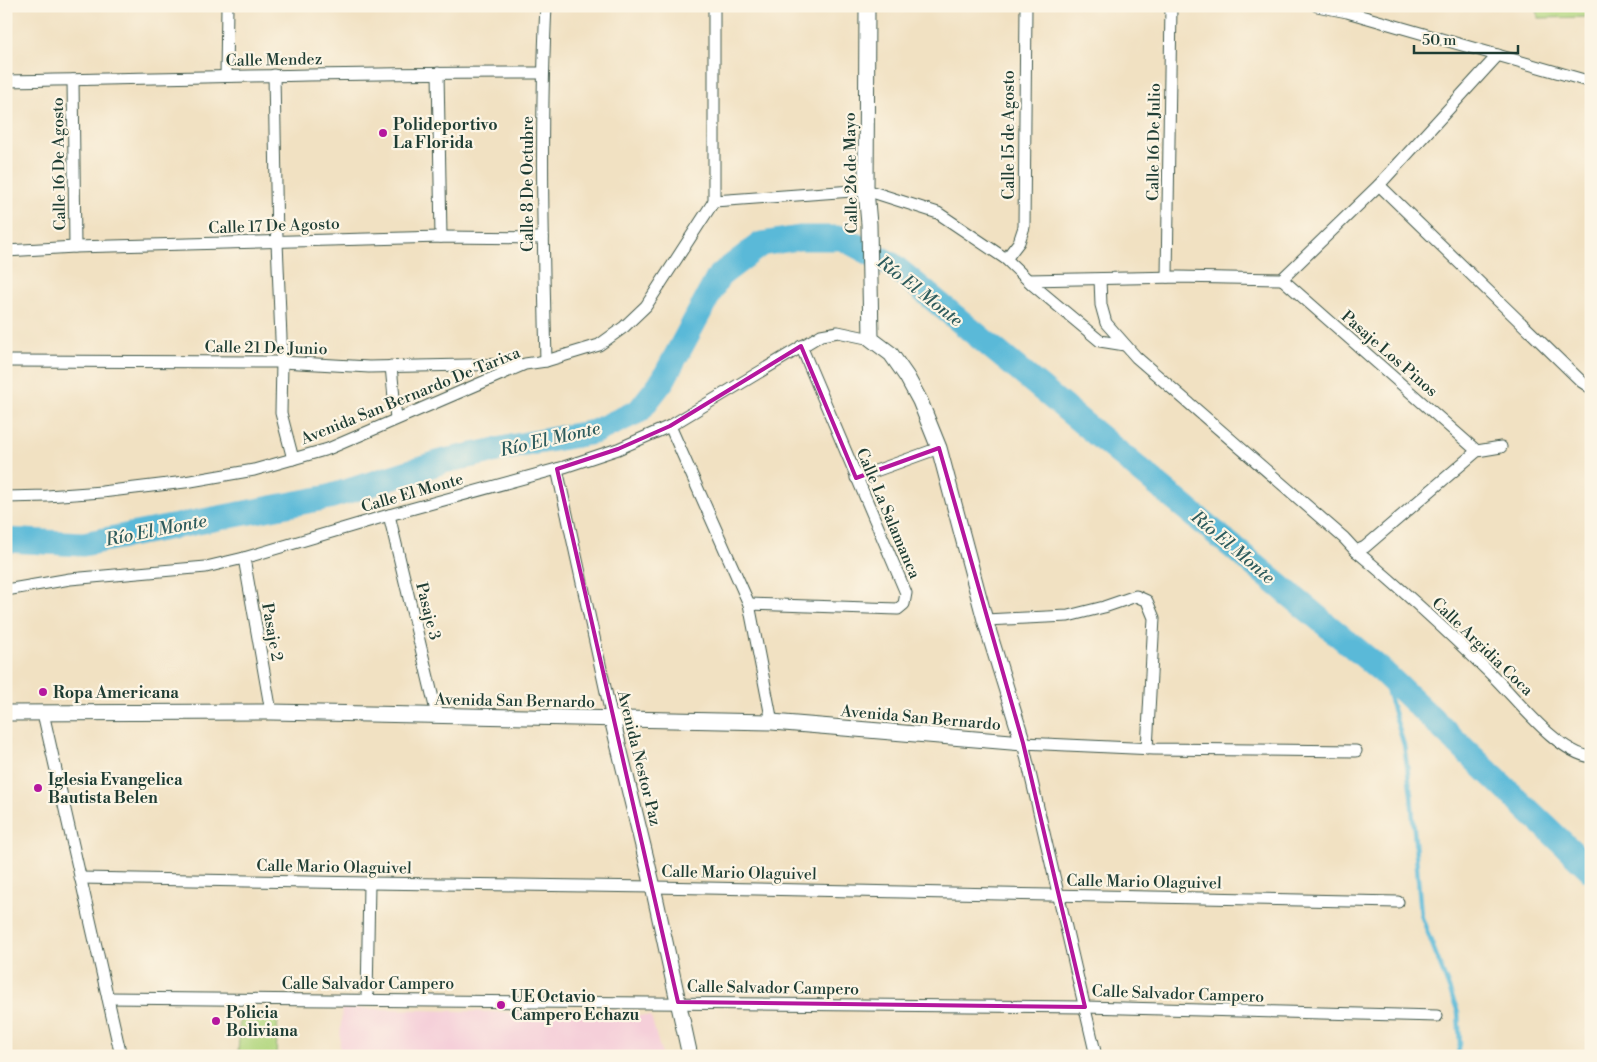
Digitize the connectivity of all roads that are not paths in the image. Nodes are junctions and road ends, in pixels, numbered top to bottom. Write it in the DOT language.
graph roads {
  1 [pos="227,6"];
  2 [pos="546,6"];
  3 [pos="714,6"];
  4 [pos="867,6"];
  5 [pos="1026,6"];
  6 [pos="1171,6"];
  7 [pos="1317,6"];
  8 [pos="1347,9"];
  9 [pos="1498,56"];
  10 [pos="438,72"];
  11 [pos="543,73"];
  12 [pos="274,75"];
  13 [pos="226,76"];
  14 [pos="73,80"];
  15 [pos="6,81"];
  16 [pos="1591,82"];
  17 [pos="1379,185"];
  18 [pos="866,190"];
  19 [pos="714,201"];
  20 [pos="441,236"];
  21 [pos="543,238"];
  22 [pos="277,242"];
  23 [pos="75,247"];
  24 [pos="6,251"];
  25 [pos="1006,259"];
  26 [pos="1167,277"];
  27 [pos="1100,279"];
  28 [pos="1282,279"];
  29 [pos="1028,280"];
  30 [pos="871,339"];
  31 [pos="1126,345"];
  32 [pos="801,346"];
  33 [pos="6,360"];
  34 [pos="546,361"];
  35 [pos="282,362"];
  36 [pos="526,364"];
  37 [pos="391,366"];
  38 [pos="1591,388"];
  39 [pos="396,420"];
  40 [pos="670,426"];
  41 [pos="1501,447"];
  42 [pos="939,448"];
  43 [pos="1477,451"];
  44 [pos="293,459"];
  45 [pos="557,469"];
  46 [pos="856,478"];
  47 [pos="6,497"];
  48 [pos="389,515"];
  49 [pos="1356,551"];
  50 [pos="244,558"];
  51 [pos="6,590"];
  52 [pos="749,604"];
  53 [pos="985,620"];
  54 [pos="271,712"];
  55 [pos="6,713"];
  56 [pos="43,713"];
  57 [pos="437,716"];
  58 [pos="612,719"];
  59 [pos="772,722"];
  60 [pos="1023,743"];
  61 [pos="1147,749"];
  62 [pos="1356,751"];
  63 [pos="1591,757"];
  64 [pos="80,878"];
  65 [pos="369,883"];
  66 [pos="653,887"];
  67 [pos="1059,896"];
  68 [pos="1398,902"];
  69 [pos="108,998"];
  70 [pos="367,999"];
  71 [pos="678,1002"];
  72 [pos="1085,1006"];
  73 [pos="1437,1016"];
  74 [pos="121,1056"];
  75 [pos="690,1056"];
  76 [pos="1096,1056"];
  1 -- 13 [label="street"];
  2 -- 11 [label="street, Calle 8 De Octubre"];
  3 -- 19 [label="street"];
  4 -- 18 [label="street, Calle 26 de Mayo"];
  5 -- 25 [label="street, Calle 15 de Agosto"];
  6 -- 26 [label="street, Calle 16 De Julio"];
  7 -- 8 [label="street"];
  8 -- 9 [label="street"];
  9 -- 16 [label="street"];
  9 -- 17 [label="street"];
  10 -- 11 [label="street, Calle Mendez"];
  10 -- 12 [label="street, Calle Mendez"];
  10 -- 20 [label="street"];
  11 -- 21 [label="street, Calle 8 De Octubre"];
  12 -- 13 [label="street, Calle Mendez"];
  12 -- 22 [label="street"];
  13 -- 14 [label="street, Calle Mendez"];
  14 -- 15 [label="street, Calle Mendez"];
  14 -- 23 [label="street, Calle 16 De Agosto"];
  17 -- 28 [label="street"];
  17 -- 38 [label="street"];
  18 -- 19 [label="street"];
  18 -- 25 [label="street"];
  18 -- 30 [label="street, Calle 26 de Mayo"];
  19 -- 34 [label="street, Avenida San Bernardo De Tarixa"];
  20 -- 21 [label="street, Calle 17 De Agosto"];
  20 -- 22 [label="street, Calle 17 De Agosto"];
  21 -- 34 [label="street, Calle 8 De Octubre"];
  22 -- 23 [label="street, Calle 17 De Agosto"];
  22 -- 35 [label="street"];
  23 -- 24 [label="street, Calle 17 De Agosto"];
  25 -- 29 [label="street"];
  26 -- 27 [label="street"];
  26 -- 28 [label="street"];
  27 -- 29 [label="street"];
  27 -- 31 [label="street, Calle Argidia Coca"];
  28 -- 43 [label="street, Pasaje Los Pinos"];
  29 -- 31 [label="street"];
  30 -- 32 [label="street, Avenida San Bernardo"];
  30 -- 42 [label="street, Avenida San Bernardo"];
  31 -- 49 [label="street, Calle Argidia Coca"];
  32 -- 40 [label="street, Calle El Monte"];
  32 -- 46 [label="street, Calle La Salamanca"];
  33 -- 35 [label="street, Calle 21 De Junio"];
  34 -- 36 [label="street, Avenida San Bernardo De Tarixa"];
  35 -- 37 [label="street, Calle 21 De Junio"];
  35 -- 44 [label="street"];
  36 -- 37 [label="street, Calle 21 De Junio"];
  36 -- 39 [label="street, Avenida San Bernardo De Tarixa"];
  37 -- 39 [label="street"];
  39 -- 44 [label="street, Avenida San Bernardo De Tarixa"];
  40 -- 45 [label="street, Calle El Monte"];
  40 -- 52 [label="street"];
  41 -- 43 [label="street"];
  42 -- 46 [label="street"];
  42 -- 53 [label="street, Avenida San Bernardo"];
  43 -- 49 [label="street"];
  44 -- 47 [label="street, Avenida San Bernardo De Tarixa"];
  45 -- 48 [label="street, Calle El Monte"];
  45 -- 58 [label="street, Avenida Nestor Paz"];
  46 -- 52 [label="street, Calle La Salamanca"];
  48 -- 50 [label="street, Calle El Monte"];
  48 -- 57 [label="street, Pasaje 3"];
  49 -- 63 [label="street, Calle Argidia Coca"];
  50 -- 51 [label="street, Calle El Monte"];
  50 -- 54 [label="street, Pasaje 2"];
  52 -- 59 [label="street"];
  53 -- 60 [label="street, Avenida San Bernardo"];
  53 -- 61 [label="street"];
  54 -- 56 [label="street, Avenida San Bernardo"];
  54 -- 57 [label="street, Avenida San Bernardo"];
  55 -- 56 [label="street, Avenida San Bernardo"];
  56 -- 64 [label="street"];
  57 -- 58 [label="street, Avenida San Bernardo"];
  58 -- 59 [label="street, Avenida San Bernardo"];
  58 -- 66 [label="street, Avenida Nestor Paz"];
  59 -- 60 [label="street, Avenida San Bernardo"];
  60 -- 61 [label="street, Avenida San Bernardo"];
  60 -- 67 [label="street, Avenida San Bernardo"];
  61 -- 62 [label="street, Avenida San Bernardo"];
  64 -- 65 [label="street, Calle Mario Olaguivel"];
  64 -- 69 [label="street"];
  65 -- 66 [label="street, Calle Mario Olaguivel"];
  65 -- 70 [label="street"];
  66 -- 67 [label="street, Calle Mario Olaguivel"];
  66 -- 71 [label="street, Avenida Nestor Paz"];
  67 -- 68 [label="street, Calle Mario Olaguivel"];
  67 -- 72 [label="street, Avenida San Bernardo"];
  69 -- 70 [label="street, Calle Salvador Campero"];
  69 -- 74 [label="street"];
  70 -- 71 [label="street, Calle Salvador Campero"];
  71 -- 72 [label="street, Calle Salvador Campero"];
  71 -- 75 [label="street, Avenida Nestor Paz"];
  72 -- 73 [label="street, Calle Salvador Campero"];
  72 -- 76 [label="street, Avenida San Bernardo"];
}
